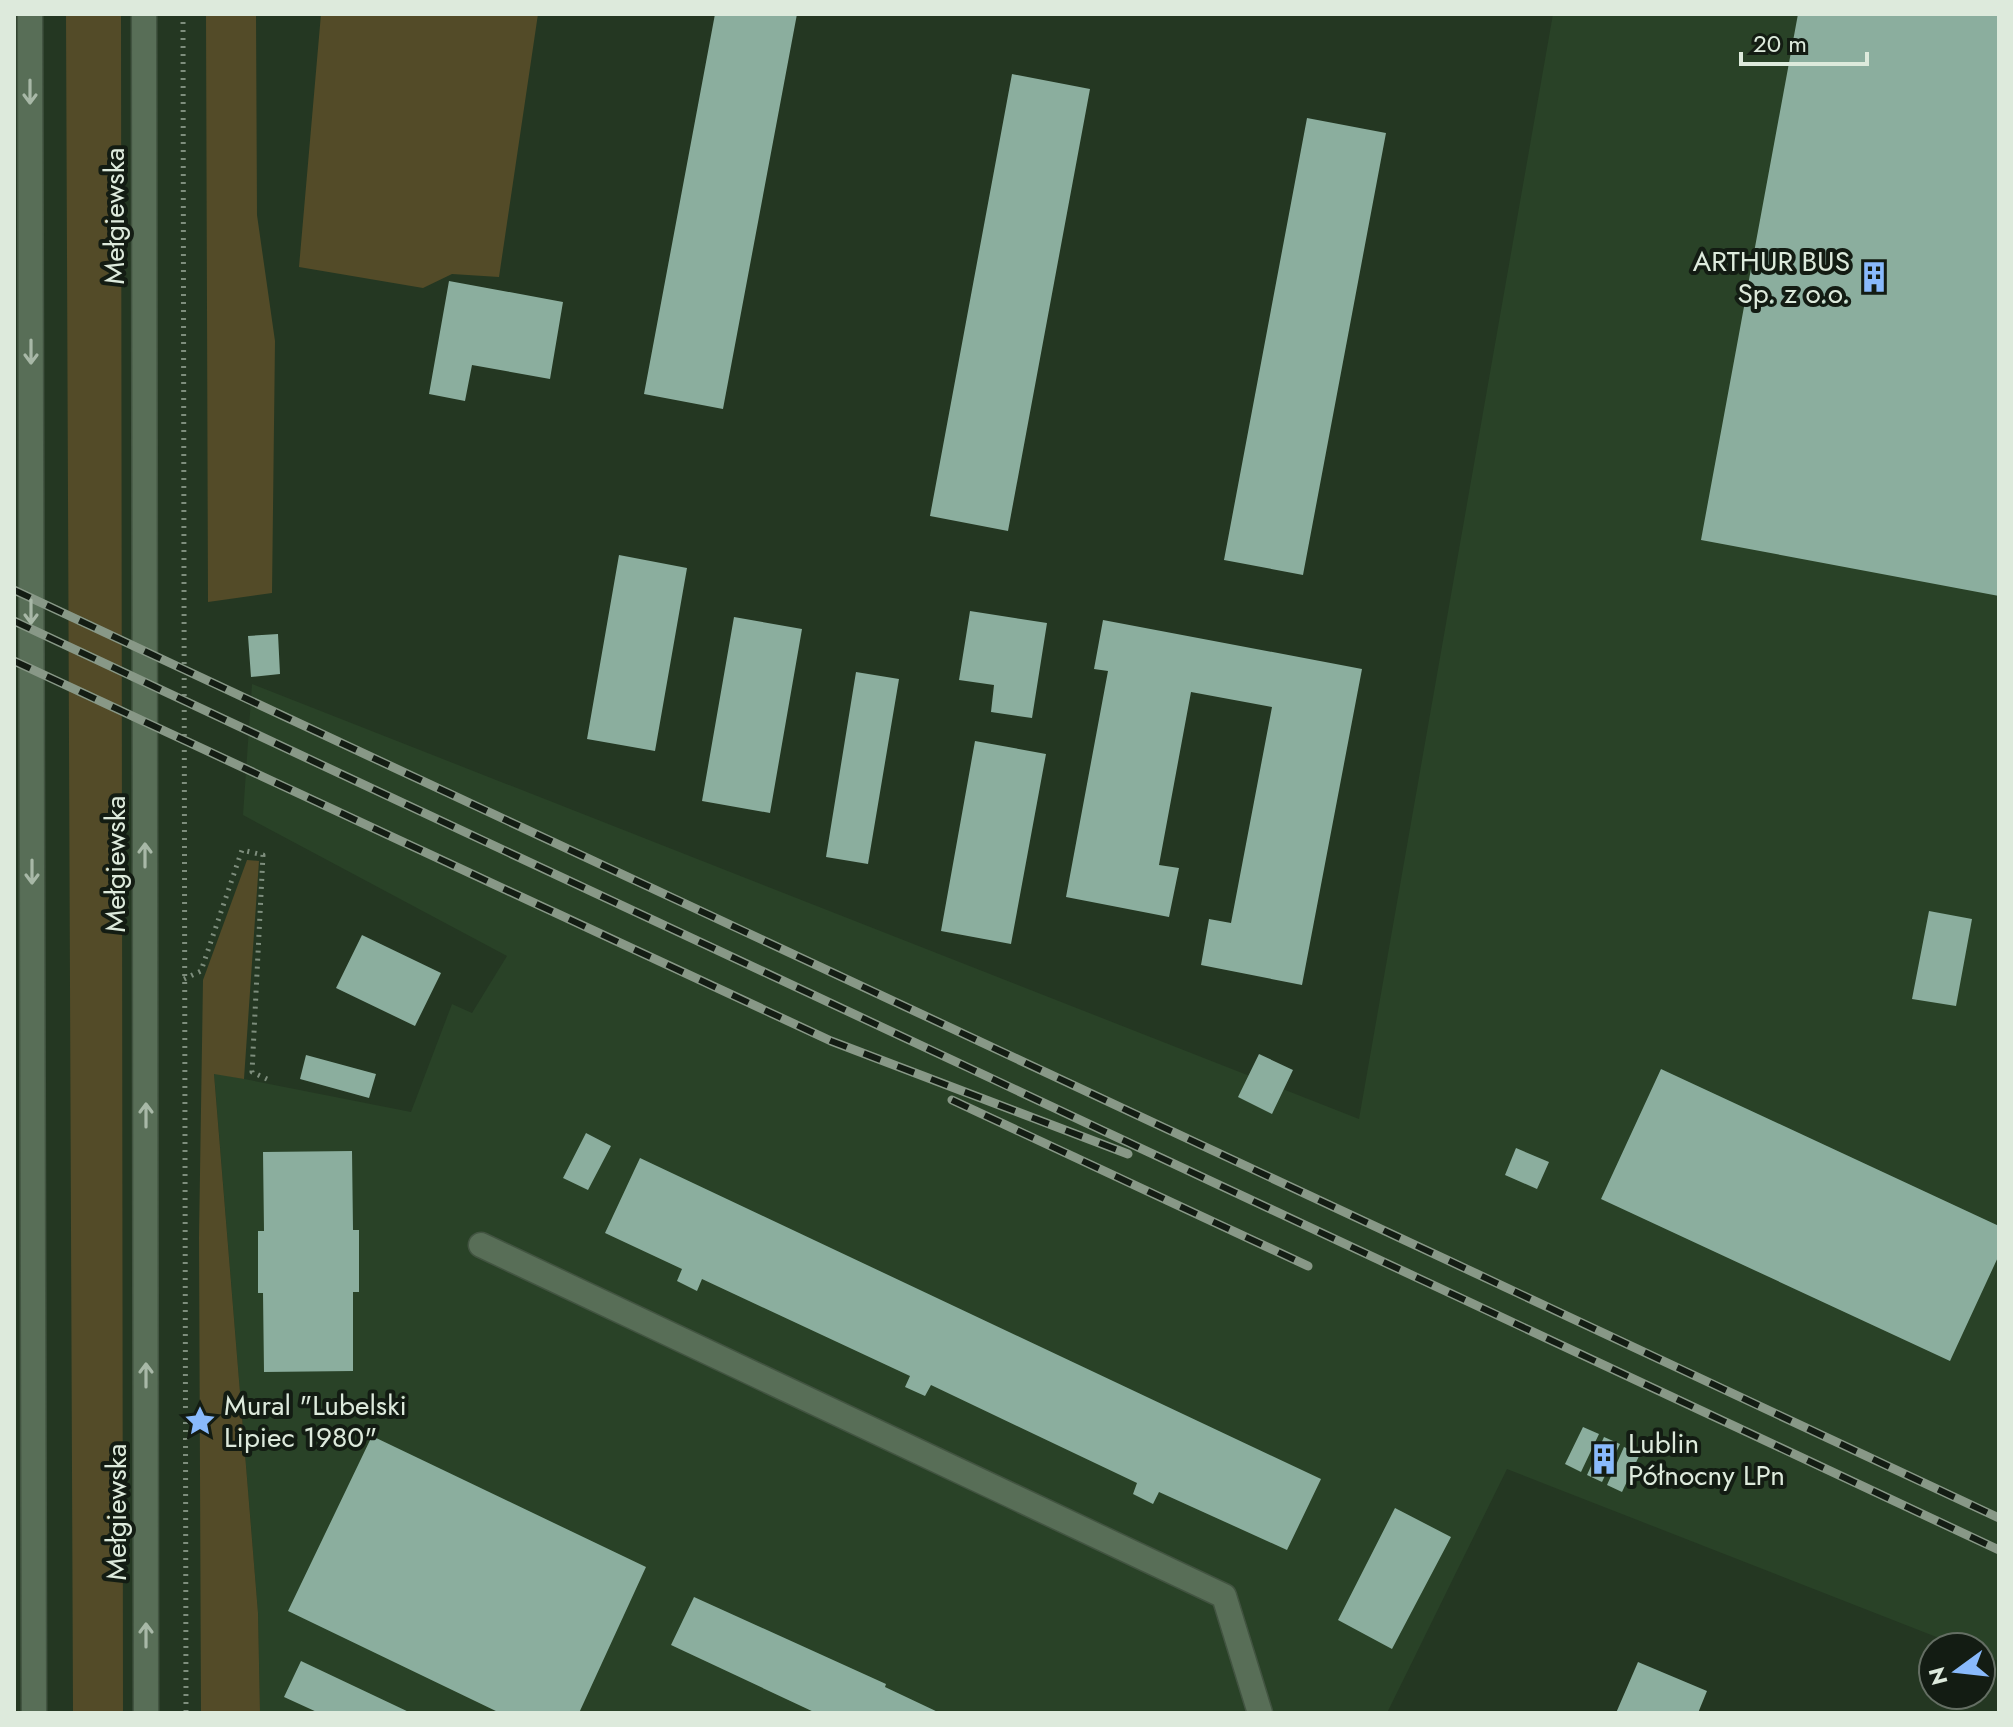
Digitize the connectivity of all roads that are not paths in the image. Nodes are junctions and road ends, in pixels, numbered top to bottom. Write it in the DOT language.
graph roads {
  1 [pos="30,14"];
  2 [pos="144,14"];
  3 [pos="481,1245"];
  4 [pos="34,1713"];
  5 [pos="146,1713"];
  6 [pos="1260,1713"];
  1 -- 4 [label="main road, one-way"];
  5 -- 2 [label="main road, Mełgiewska, one-way"];
  3 -- 6 [label="main road"];
}
